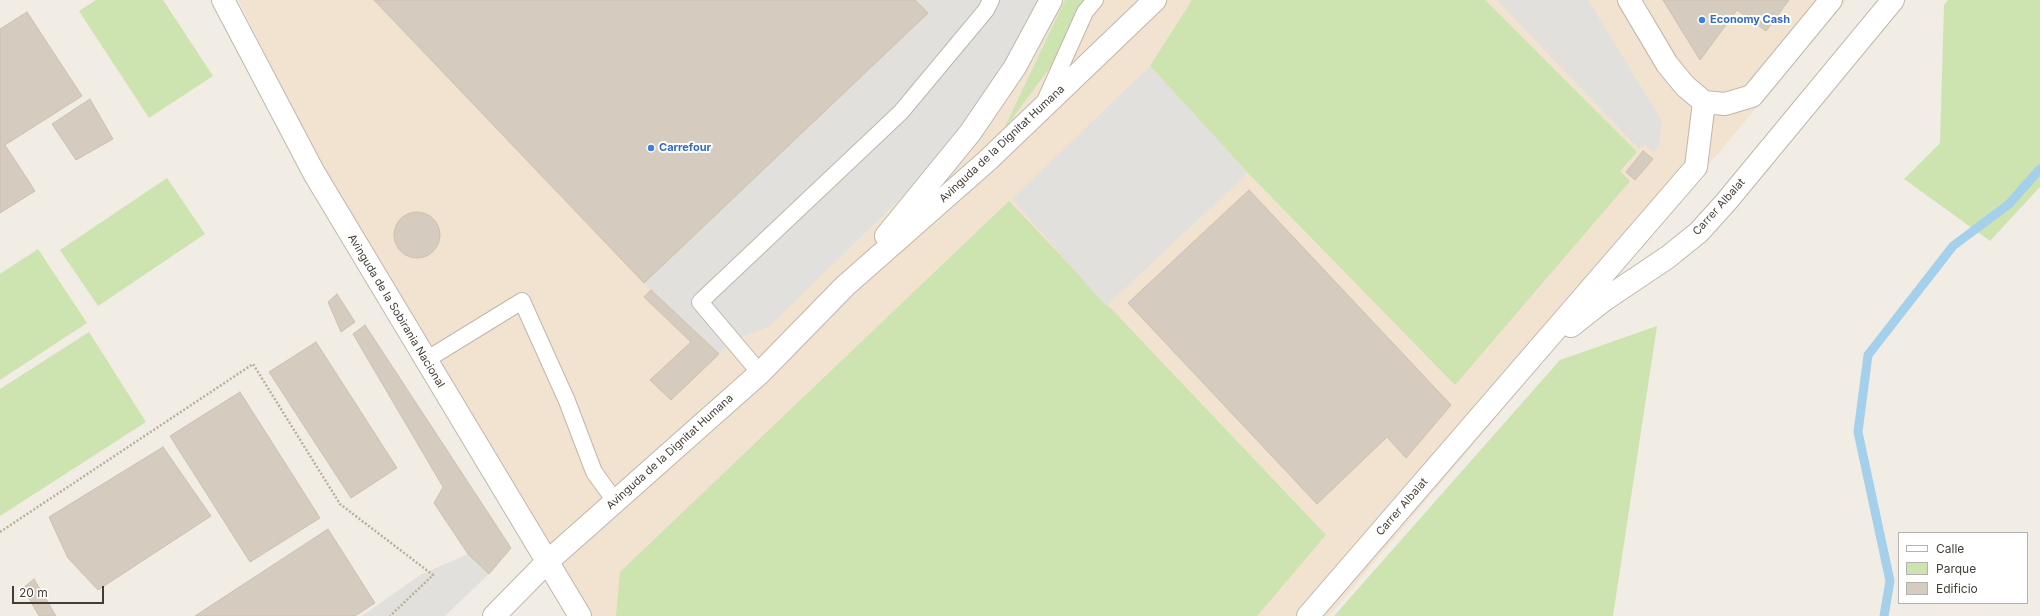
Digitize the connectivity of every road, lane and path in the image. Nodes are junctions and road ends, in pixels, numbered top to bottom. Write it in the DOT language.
graph roads {
  1 [pos="223,0"];
  2 [pos="991,0"];
  3 [pos="1051,0"];
  4 [pos="1095,0"];
  5 [pos="1155,0"];
  6 [pos="1629,0"];
  7 [pos="1831,0"];
  8 [pos="1893,0"];
  9 [pos="1704,102"];
  10 [pos="1042,108"];
  11 [pos="845,286"];
  12 [pos="426,360"];
  13 [pos="760,373"];
  14 [pos="1497,397"];
  15 [pos="615,501"];
  16 [pos="0,532"];
  17 [pos="547,562"];
  18 [pos="390,616"];
  19 [pos="494,616"];
  20 [pos="580,616"];
  21 [pos="1308,616"];
  1 -- 12 [label="street, Avinguda de la Sobirania Nacional"];
  2 -- 13 [label="lane"];
  3 -- 11 [label="street, Avinguda de la Dignitat Humana"];
  4 -- 10 [label="lane"];
  5 -- 10 [label="street, Avinguda de la Dignitat Humana"];
  6 -- 9 [label="street"];
  7 -- 9 [label="street"];
  8 -- 14 [label="street, Carrer Albalat"];
  9 -- 14 [label="street, Carrer Albalat"];
  10 -- 11 [label="street, Avinguda de la Dignitat Humana"];
  11 -- 13 [label="street, Avinguda de la Dignitat Humana"];
  12 -- 15 [label="lane"];
  12 -- 17 [label="street, Avinguda de la Sobirania Nacional"];
  13 -- 15 [label="street, Avinguda de la Dignitat Humana"];
  14 -- 21 [label="street, Carrer Albalat"];
  15 -- 17 [label="street, Avinguda de la Dignitat Humana"];
  16 -- 18 [label="path"];
  17 -- 19 [label="street, Avinguda de la Dignitat Humana"];
  17 -- 20 [label="street, Avinguda de la Sobirania Nacional"];
}
